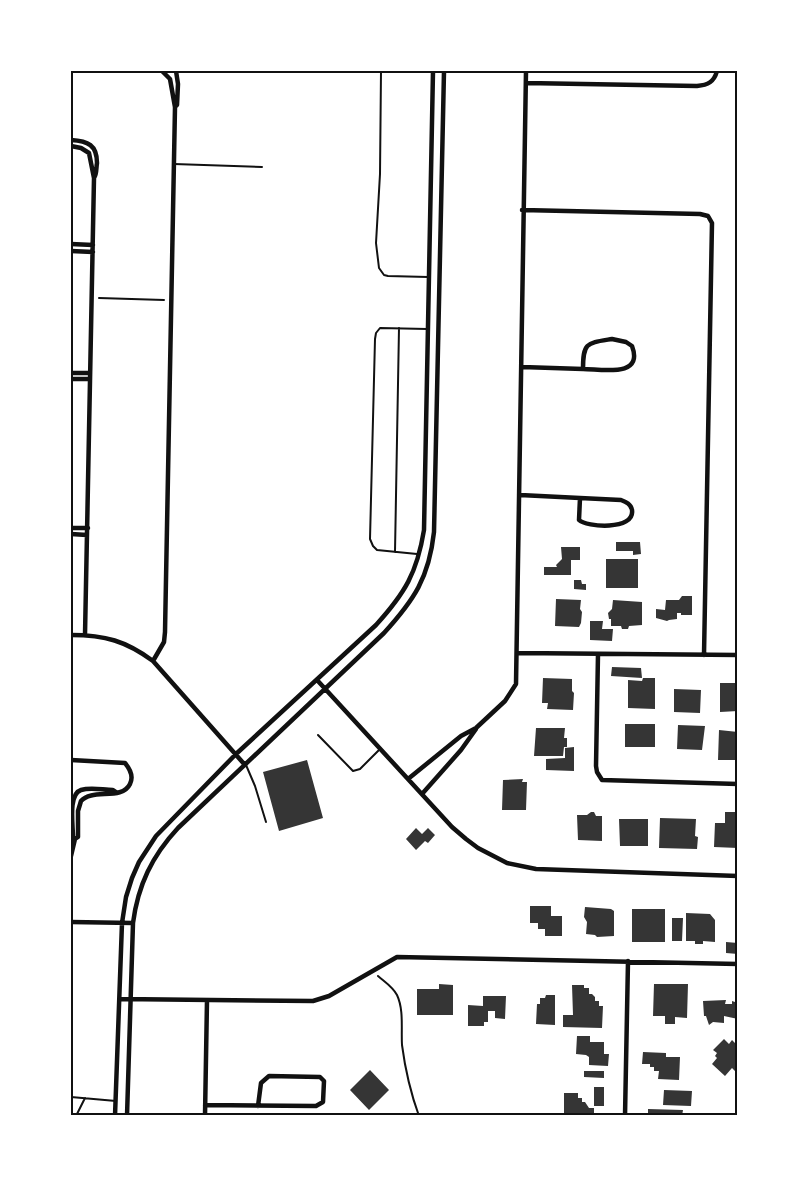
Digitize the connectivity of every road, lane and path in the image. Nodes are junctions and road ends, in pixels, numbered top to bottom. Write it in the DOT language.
graph roads {
  1 [pos="162,71"];
  2 [pos="176,71"];
  3 [pos="382,71"];
  4 [pos="433,71"];
  5 [pos="444,71"];
  6 [pos="526,71"];
  7 [pos="717,71"];
  8 [pos="526,83"];
  9 [pos="175,107"];
  10 [pos="71,140"];
  11 [pos="71,146"];
  12 [pos="174,164"];
  13 [pos="262,167"];
  14 [pos="94,178"];
  15 [pos="522,210"];
  16 [pos="71,244"];
  17 [pos="93,244"];
  18 [pos="71,251"];
  19 [pos="93,252"];
  20 [pos="428,277"];
  21 [pos="92,298"];
  22 [pos="172,300"];
  23 [pos="439,325"];
  24 [pos="427,327"];
  25 [pos="399,328"];
  26 [pos="522,367"];
  27 [pos="583,369"];
  28 [pos="71,373"];
  29 [pos="90,373"];
  30 [pos="71,379"];
  31 [pos="90,379"];
  32 [pos="520,495"];
  33 [pos="580,498"];
  34 [pos="71,528"];
  35 [pos="88,528"];
  36 [pos="71,534"];
  37 [pos="87,535"];
  38 [pos="395,552"];
  39 [pos="420,554"];
  40 [pos="71,635"];
  41 [pos="86,635"];
  42 [pos="517,653"];
  43 [pos="598,654"];
  44 [pos="704,654"];
  45 [pos="738,655"];
  46 [pos="153,661"];
  47 [pos="317,680"];
  48 [pos="326,688"];
  49 [pos="476,728"];
  50 [pos="318,735"];
  51 [pos="380,749"];
  52 [pos="236,754"];
  53 [pos="71,760"];
  54 [pos="245,765"];
  55 [pos="408,779"];
  56 [pos="738,784"];
  57 [pos="116,792"];
  58 [pos="422,794"];
  59 [pos="266,822"];
  60 [pos="75,839"];
  61 [pos="71,856"];
  62 [pos="738,876"];
  63 [pos="71,922"];
  64 [pos="122,922"];
  65 [pos="133,923"];
  66 [pos="628,961"];
  67 [pos="738,964"];
  68 [pos="372,970"];
  69 [pos="120,999"];
  70 [pos="130,999"];
  71 [pos="207,1000"];
  72 [pos="71,1097"];
  73 [pos="86,1097"];
  74 [pos="116,1100"];
  75 [pos="205,1105"];
  76 [pos="258,1106"];
  77 [pos="76,1116"];
  78 [pos="115,1116"];
  79 [pos="127,1116"];
  80 [pos="205,1116"];
  81 [pos="419,1116"];
  82 [pos="625,1116"];
  1 -- 9 [label="street"];
  2 -- 9 [label="street"];
  3 -- 20 [label="lane"];
  4 -- 20 [label="street"];
  5 -- 23 [label="street"];
  6 -- 8 [label="street"];
  7 -- 8 [label="street"];
  8 -- 15 [label="street"];
  9 -- 12 [label="street"];
  10 -- 14 [label="street"];
  11 -- 14 [label="street"];
  12 -- 13 [label="lane"];
  12 -- 22 [label="street"];
  14 -- 17 [label="street"];
  15 -- 26 [label="street"];
  15 -- 44 [label="street"];
  16 -- 17 [label="street"];
  17 -- 19 [label="street"];
  18 -- 19 [label="street"];
  19 -- 21 [label="street"];
  20 -- 24 [label="street"];
  21 -- 22 [label="path"];
  21 -- 29 [label="street"];
  22 -- 46 [label="street"];
  23 -- 24 [label="street"];
  23 -- 48 [label="street"];
  24 -- 25 [label="lane"];
  24 -- 39 [label="street"];
  25 -- 38 [label="lane"];
  25 -- 38 [label="lane"];
  26 -- 27 [label="street"];
  26 -- 32 [label="street"];
  27 -- 27 [label="street"];
  28 -- 29 [label="street"];
  29 -- 31 [label="street"];
  30 -- 31 [label="street"];
  31 -- 35 [label="street"];
  32 -- 33 [label="street"];
  32 -- 42 [label="street"];
  33 -- 33 [label="street"];
  34 -- 35 [label="street"];
  35 -- 37 [label="street"];
  36 -- 37 [label="street"];
  37 -- 41 [label="street"];
  38 -- 39 [label="lane"];
  39 -- 47 [label="street"];
  40 -- 41 [label="street"];
  41 -- 46 [label="street"];
  42 -- 43 [label="street"];
  42 -- 49 [label="street"];
  43 -- 44 [label="street"];
  43 -- 56 [label="street"];
  44 -- 45 [label="street"];
  46 -- 52 [label="street"];
  47 -- 48 [label="street"];
  47 -- 52 [label="street"];
  48 -- 51 [label="street"];
  48 -- 54 [label="street"];
  49 -- 55 [label="street"];
  49 -- 58 [label="street"];
  50 -- 51 [label="lane"];
  51 -- 55 [label="street"];
  52 -- 54 [label="street"];
  52 -- 64 [label="street"];
  53 -- 57 [label="street"];
  54 -- 59 [label="lane"];
  54 -- 65 [label="street"];
  55 -- 58 [label="street"];
  57 -- 60 [label="street"];
  57 -- 60 [label="street"];
  58 -- 62 [label="street"];
  60 -- 61 [label="street"];
  63 -- 64 [label="street"];
  64 -- 65 [label="street"];
  64 -- 69 [label="street"];
  65 -- 70 [label="street"];
  66 -- 67 [label="street"];
  66 -- 68 [label="street"];
  66 -- 82 [label="street"];
  68 -- 71 [label="street"];
  68 -- 81 [label="path"];
  69 -- 70 [label="street"];
  69 -- 74 [label="street"];
  70 -- 71 [label="street"];
  70 -- 79 [label="street"];
  71 -- 75 [label="street"];
  72 -- 73 [label="lane"];
  73 -- 74 [label="lane"];
  73 -- 77 [label="lane"];
  74 -- 78 [label="street"];
  75 -- 76 [label="street"];
  75 -- 80 [label="street"];
  76 -- 76 [label="street"];
}
